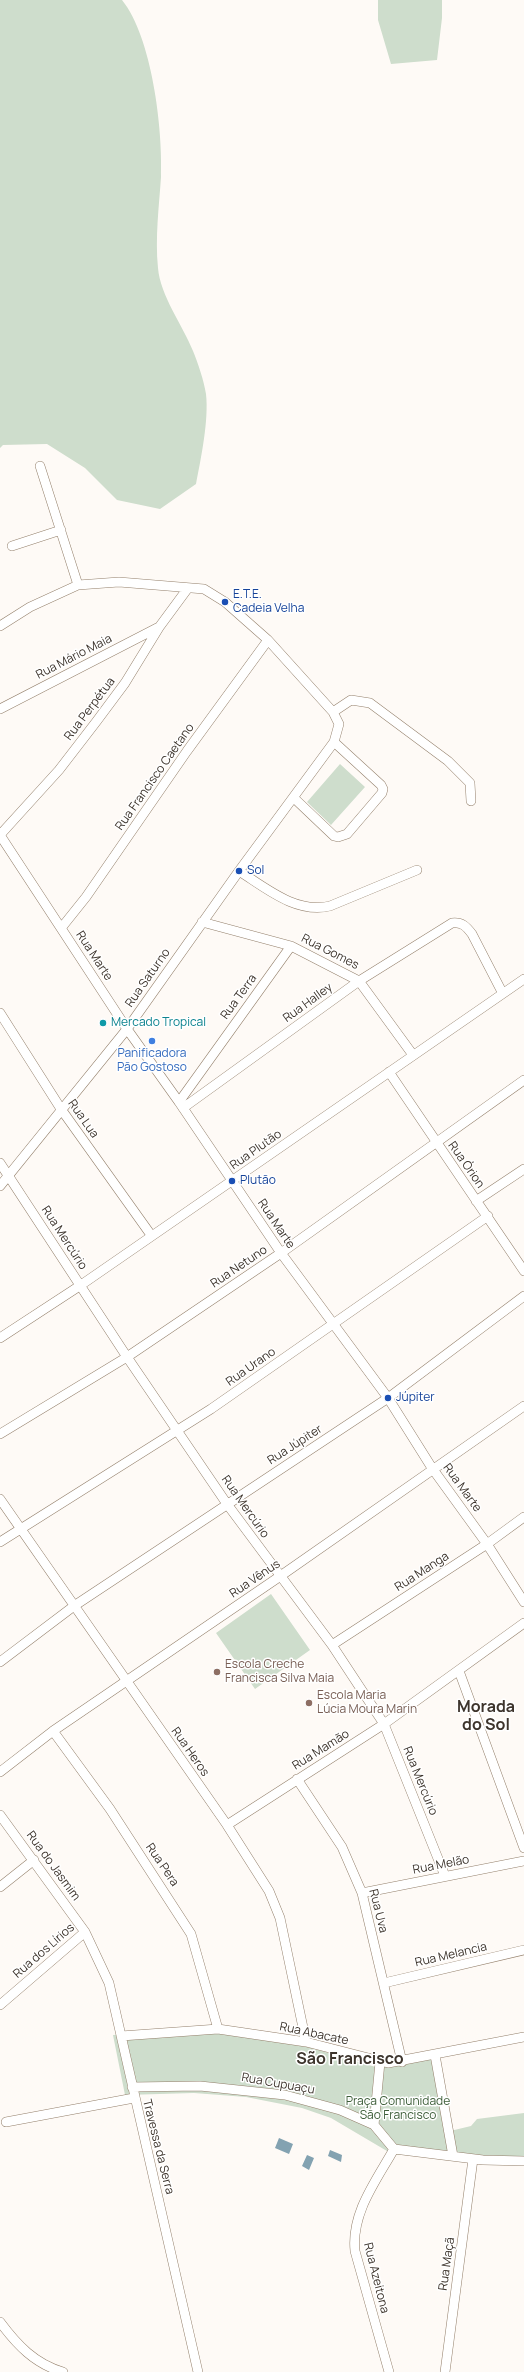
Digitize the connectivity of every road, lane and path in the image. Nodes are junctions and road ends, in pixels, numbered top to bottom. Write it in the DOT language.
graph roads {
  1 [pos="40,466"];
  2 [pos="61,530"];
  3 [pos="12,546"];
  4 [pos="78,585"];
  5 [pos="188,588"];
  6 [pos="0,626"];
  7 [pos="160,626"];
  8 [pos="268,640"];
  9 [pos="0,709"];
  10 [pos="333,712"];
  11 [pos="334,742"];
  12 [pos="294,798"];
  13 [pos="471,801"];
  14 [pos="0,835"];
  15 [pos="417,870"];
  16 [pos="238,871"];
  17 [pos="202,922"];
  18 [pos="62,927"];
  19 [pos="291,946"];
  20 [pos="524,979"];
  21 [pos="359,981"];
  22 [pos="502,992"];
  23 [pos="0,1013"];
  24 [pos="127,1029"];
  25 [pos="413,1055"];
  26 [pos="389,1072"];
  27 [pos="524,1080"];
  28 [pos="181,1105"];
  29 [pos="62,1109"];
  30 [pos="436,1143"];
  31 [pos="0,1163"];
  32 [pos="524,1169"];
  33 [pos="9,1176"];
  34 [pos="232,1181"];
  35 [pos="0,1186"];
  36 [pos="476,1201"];
  37 [pos="488,1216"];
  38 [pos="151,1235"];
  39 [pos="281,1253"];
  40 [pos="524,1271"];
  41 [pos="81,1285"];
  42 [pos="524,1296"];
  43 [pos="334,1324"];
  44 [pos="0,1338"];
  45 [pos="127,1357"];
  46 [pos="388,1398"];
  47 [pos="524,1406"];
  48 [pos="178,1430"];
  49 [pos="0,1434"];
  50 [pos="432,1468"];
  51 [pos="0,1499"];
  52 [pos="227,1504"];
  53 [pos="524,1517"];
  54 [pos="21,1528"];
  55 [pos="0,1542"];
  56 [pos="487,1544"];
  57 [pos="279,1577"];
  58 [pos="524,1602"];
  59 [pos="74,1606"];
  60 [pos="524,1623"];
  61 [pos="332,1645"];
  62 [pos="0,1662"];
  63 [pos="459,1671"];
  64 [pos="125,1680"];
  65 [pos="384,1724"];
  66 [pos="53,1731"];
  67 [pos="0,1772"];
  68 [pos="297,1779"];
  69 [pos="0,1814"];
  70 [pos="227,1825"];
  71 [pos="524,1848"];
  72 [pos="34,1860"];
  73 [pos="524,1861"];
  74 [pos="445,1876"];
  75 [pos="0,1887"];
  76 [pos="362,1893"];
  77 [pos="85,1932"];
  78 [pos="524,1950"];
  79 [pos="384,1983"];
  80 [pos="0,2005"];
  81 [pos="218,2029"];
  82 [pos="121,2036"];
  83 [pos="524,2037"];
  84 [pos="306,2042"];
  85 [pos="435,2055"];
  86 [pos="380,2062"];
  87 [pos="402,2062"];
  88 [pos="132,2086"];
  89 [pos="134,2098"];
  90 [pos="6,2122"];
  91 [pos="374,2125"];
  92 [pos="394,2149"];
  93 [pos="453,2156"];
  94 [pos="473,2159"];
  95 [pos="524,2161"];
  96 [pos="0,2322"];
  97 [pos="63,2372"];
  98 [pos="198,2372"];
  99 [pos="389,2372"];
  100 [pos="445,2372"];
  1 -- 2 [label="street"];
  2 -- 3 [label="street"];
  2 -- 4 [label="street"];
  4 -- 5 [label="street"];
  4 -- 6 [label="street"];
  5 -- 7 [label="street, Rua Perpétua"];
  5 -- 8 [label="street"];
  7 -- 9 [label="street, Rua Mário Maia"];
  7 -- 14 [label="street, Rua Perpétua"];
  8 -- 10 [label="street"];
  8 -- 18 [label="street, Rua Francisco Caetano"];
  10 -- 11 [label="street, Rua Saturno"];
  10 -- 13 [label="street"];
  11 -- 12 [label="street, Rua Saturno"];
  11 -- 12 [label="street"];
  12 -- 16 [label="street, Rua Saturno"];
  14 -- 18 [label="street, Rua Marte"];
  15 -- 16 [label="street"];
  16 -- 17 [label="street, Rua Saturno"];
  17 -- 19 [label="street, Rua Gomes"];
  17 -- 24 [label="street, Rua Saturno"];
  18 -- 24 [label="street, Rua Marte"];
  19 -- 21 [label="street, Rua Gomes"];
  19 -- 28 [label="street, Rua Terra"];
  20 -- 22 [label="street, Rua Plutão"];
  21 -- 22 [label="street, Rua Halley"];
  21 -- 25 [label="street, Rua Gomes"];
  21 -- 28 [label="street, Rua Halley"];
  22 -- 25 [label="street, Rua Plutão"];
  23 -- 29 [label="street, Rua Lua"];
  24 -- 28 [label="street, Rua Marte"];
  24 -- 29 [label="street, Rua Saturno"];
  25 -- 26 [label="street, Rua Plutão"];
  26 -- 30 [label="street, Rua Órion"];
  26 -- 34 [label="street, Rua Plutão"];
  27 -- 30 [label="street, Rua Netuno"];
  28 -- 34 [label="street, Rua Marte"];
  29 -- 33 [label="street, Rua Saturno"];
  29 -- 38 [label="street, Rua Lua"];
  30 -- 36 [label="street, Rua Órion"];
  30 -- 39 [label="street, Rua Netuno"];
  31 -- 33 [label="street, Rua Mercúrio"];
  32 -- 36 [label="street"];
  33 -- 35 [label="street, Rua Saturno"];
  33 -- 41 [label="street, Rua Mercúrio"];
  34 -- 38 [label="street, Rua Plutão"];
  34 -- 39 [label="street, Rua Marte"];
  36 -- 37 [label="street, Rua Órion"];
  37 -- 40 [label="street, Rua Órion"];
  37 -- 43 [label="street, Rua Urano"];
  38 -- 41 [label="street, Rua Plutão"];
  39 -- 43 [label="street, Rua Marte"];
  39 -- 45 [label="street, Rua Netuno"];
  41 -- 44 [label="street, Rua Plutão"];
  41 -- 45 [label="street, Rua Mercúrio"];
  42 -- 46 [label="street, Rua Júpiter"];
  43 -- 46 [label="street, Rua Marte"];
  43 -- 48 [label="street, Rua Urano"];
  45 -- 48 [label="street, Rua Mercúrio"];
  45 -- 49 [label="street, Rua Netuno"];
  46 -- 50 [label="street, Rua Marte"];
  46 -- 52 [label="street, Rua Júpiter"];
  47 -- 50 [label="street, Rua Vênus"];
  48 -- 52 [label="street, Rua Mercúrio"];
  48 -- 54 [label="street, Rua Urano"];
  50 -- 56 [label="street, Rua Marte"];
  50 -- 57 [label="street, Rua Vênus"];
  51 -- 54 [label="street, Rua Heros"];
  52 -- 57 [label="street, Rua Mercúrio"];
  52 -- 59 [label="street, Rua Júpiter"];
  53 -- 56 [label="street, Rua Manga"];
  54 -- 55 [label="street, Rua Urano"];
  54 -- 59 [label="street, Rua Heros"];
  56 -- 58 [label="street, Rua Marte"];
  56 -- 61 [label="street, Rua Manga"];
  57 -- 61 [label="street, Rua Mercúrio"];
  57 -- 64 [label="street, Rua Vênus"];
  59 -- 62 [label="street, Rua Júpiter"];
  59 -- 64 [label="street, Rua Heros"];
  60 -- 63 [label="street, Rua Mamão"];
  61 -- 65 [label="street, Rua Mercúrio"];
  63 -- 65 [label="street, Rua Mamão"];
  63 -- 71 [label="street"];
  64 -- 66 [label="street, Rua Vênus"];
  64 -- 70 [label="street, Rua Heros"];
  65 -- 68 [label="street, Rua Mamão"];
  65 -- 74 [label="street, Rua Mercúrio"];
  66 -- 67 [label="street, Rua Vênus"];
  66 -- 81 [label="street, Rua Pera"];
  68 -- 70 [label="street, Rua Mamão"];
  68 -- 76 [label="street, Rua Uva"];
  69 -- 72 [label="street, Rua do Jasmim"];
  70 -- 84 [label="street, Rua Heros"];
  72 -- 75 [label="street"];
  72 -- 77 [label="street, Rua do Jasmim"];
  73 -- 74 [label="street, Rua Melão"];
  74 -- 76 [label="street, Rua Melão"];
  76 -- 79 [label="street, Rua Uva"];
  77 -- 80 [label="street, Rua dos Lírios"];
  77 -- 82 [label="street, Travessa da Serra"];
  78 -- 79 [label="street, Rua Melancia"];
  79 -- 87 [label="street, Rua Uva"];
  81 -- 82 [label="street, Rua Abacate"];
  81 -- 84 [label="street, Rua Abacate"];
  82 -- 88 [label="street, Travessa da Serra"];
  83 -- 85 [label="street, Rua Abacate"];
  84 -- 86 [label="street, Rua Abacate"];
  85 -- 87 [label="street, Rua Abacate"];
  85 -- 93 [label="street"];
  86 -- 87 [label="street, Rua Abacate"];
  86 -- 91 [label="street"];
  88 -- 89 [label="street, Travessa da Serra"];
  88 -- 91 [label="street, Rua Cupuaçu"];
  89 -- 90 [label="street"];
  89 -- 98 [label="street, Travessa da Serra"];
  91 -- 92 [label="street, Rua Cupuaçu"];
  92 -- 93 [label="street"];
  92 -- 99 [label="street, Rua Azeitona"];
  93 -- 94 [label="street"];
  94 -- 95 [label="street"];
  94 -- 100 [label="street, Rua Maçã"];
  96 -- 97 [label="street"];
}
